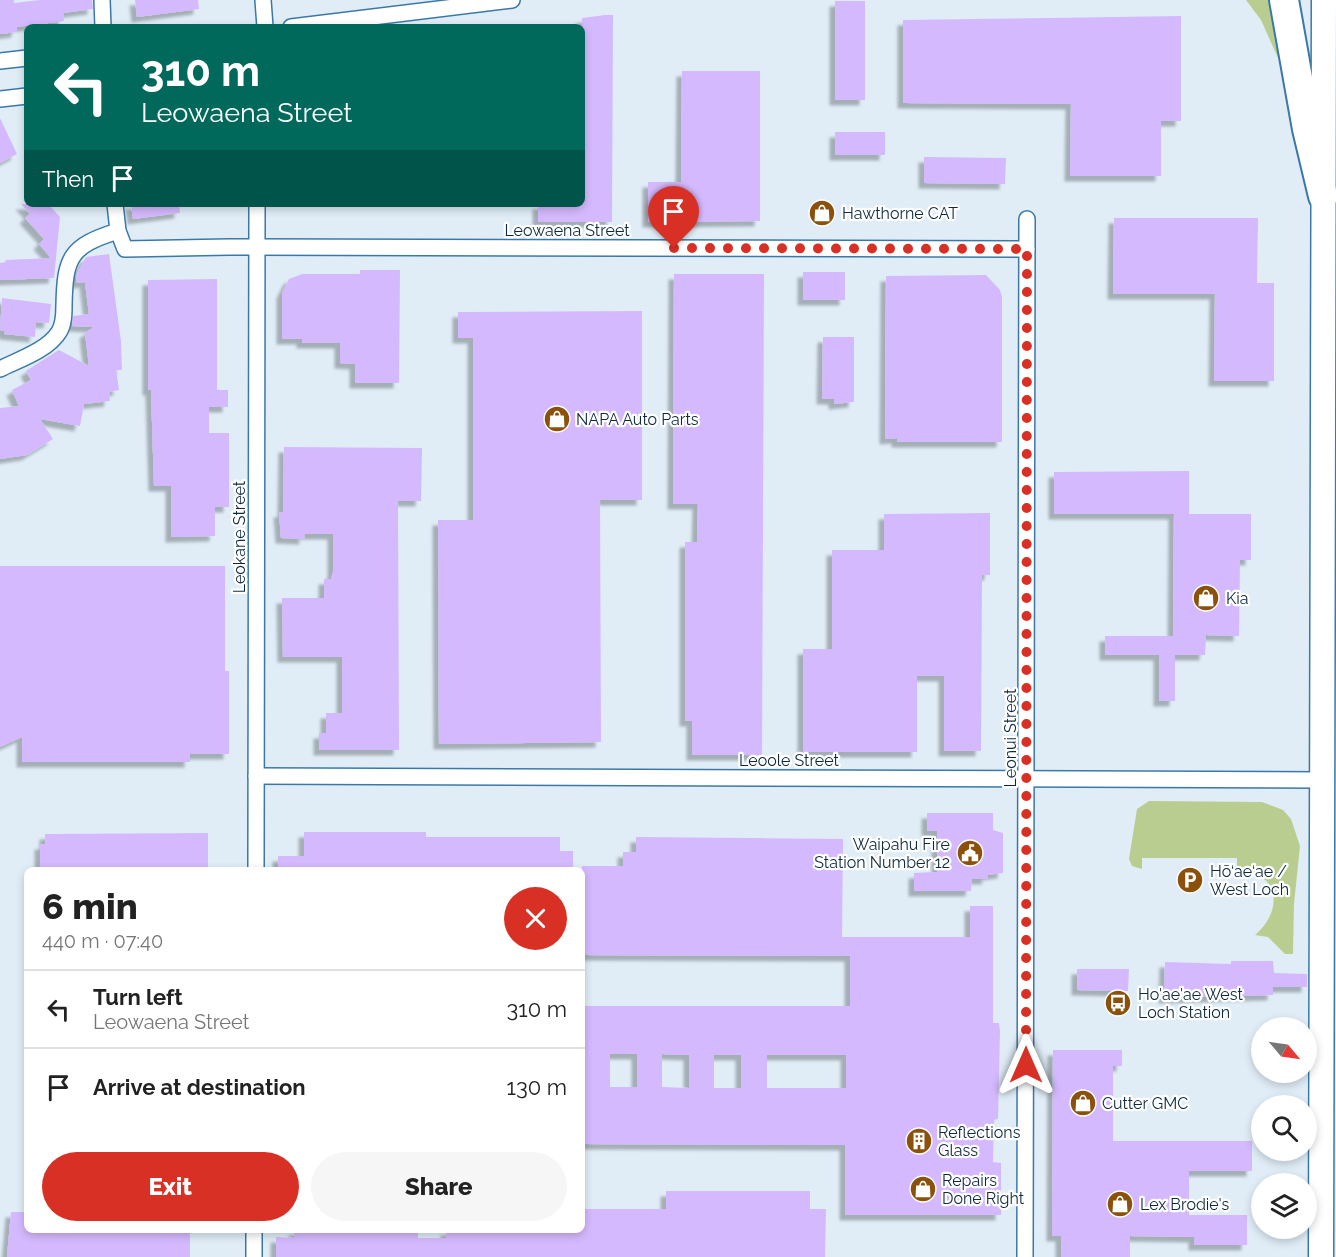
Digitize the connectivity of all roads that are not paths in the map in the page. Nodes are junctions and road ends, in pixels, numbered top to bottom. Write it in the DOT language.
graph roads {
  1 [pos="102,0"];
  2 [pos="263,0"];
  3 [pos="512,0"];
  4 [pos="1284,0"];
  5 [pos="1324,0"];
  6 [pos="424,6"];
  7 [pos="103,24"];
  8 [pos="265,24"];
  9 [pos="310,24"];
  10 [pos="24,58"];
  11 [pos="0,61"];
  12 [pos="24,96"];
  13 [pos="0,99"];
  14 [pos="1323,196"];
  15 [pos="115,207"];
  16 [pos="257,207"];
  17 [pos="1027,219"];
  18 [pos="118,231"];
  19 [pos="257,247"];
  20 [pos="1027,249"];
  21 [pos="0,369"];
  22 [pos="256,776"];
  23 [pos="1028,779"];
  24 [pos="1322,780"];
  25 [pos="1336,802"];
  26 [pos="256,867"];
  27 [pos="254,1233"];
  28 [pos="254,1257"];
  29 [pos="1026,1257"];
  30 [pos="1321,1257"];
  1 -- 7 [label="street"];
  2 -- 8 [label="street"];
  3 -- 6 [label="street"];
  4 -- 14 [label="highway"];
  5 -- 14 [label="main road"];
  6 -- 9 [label="street"];
  10 -- 11 [label="street"];
  12 -- 13 [label="street"];
  14 -- 24 [label="main road"];
  15 -- 18 [label="street"];
  16 -- 19 [label="street, Leokane Street"];
  17 -- 20 [label="street, Leonui Street"];
  18 -- 19 [label="street, Leowaena Street"];
  18 -- 21 [label="street"];
  19 -- 20 [label="street, Leowaena Street"];
  19 -- 22 [label="street, Leokane Street"];
  20 -- 23 [label="street, Leonui Street"];
  22 -- 23 [label="street, Leoole Street"];
  22 -- 26 [label="street, Leokane Street"];
  23 -- 24 [label="street, Leoole Street"];
  23 -- 29 [label="street, Leonui Street"];
  24 -- 25 [label="main road"];
  24 -- 30 [label="main road"];
  27 -- 28 [label="street"];
}
